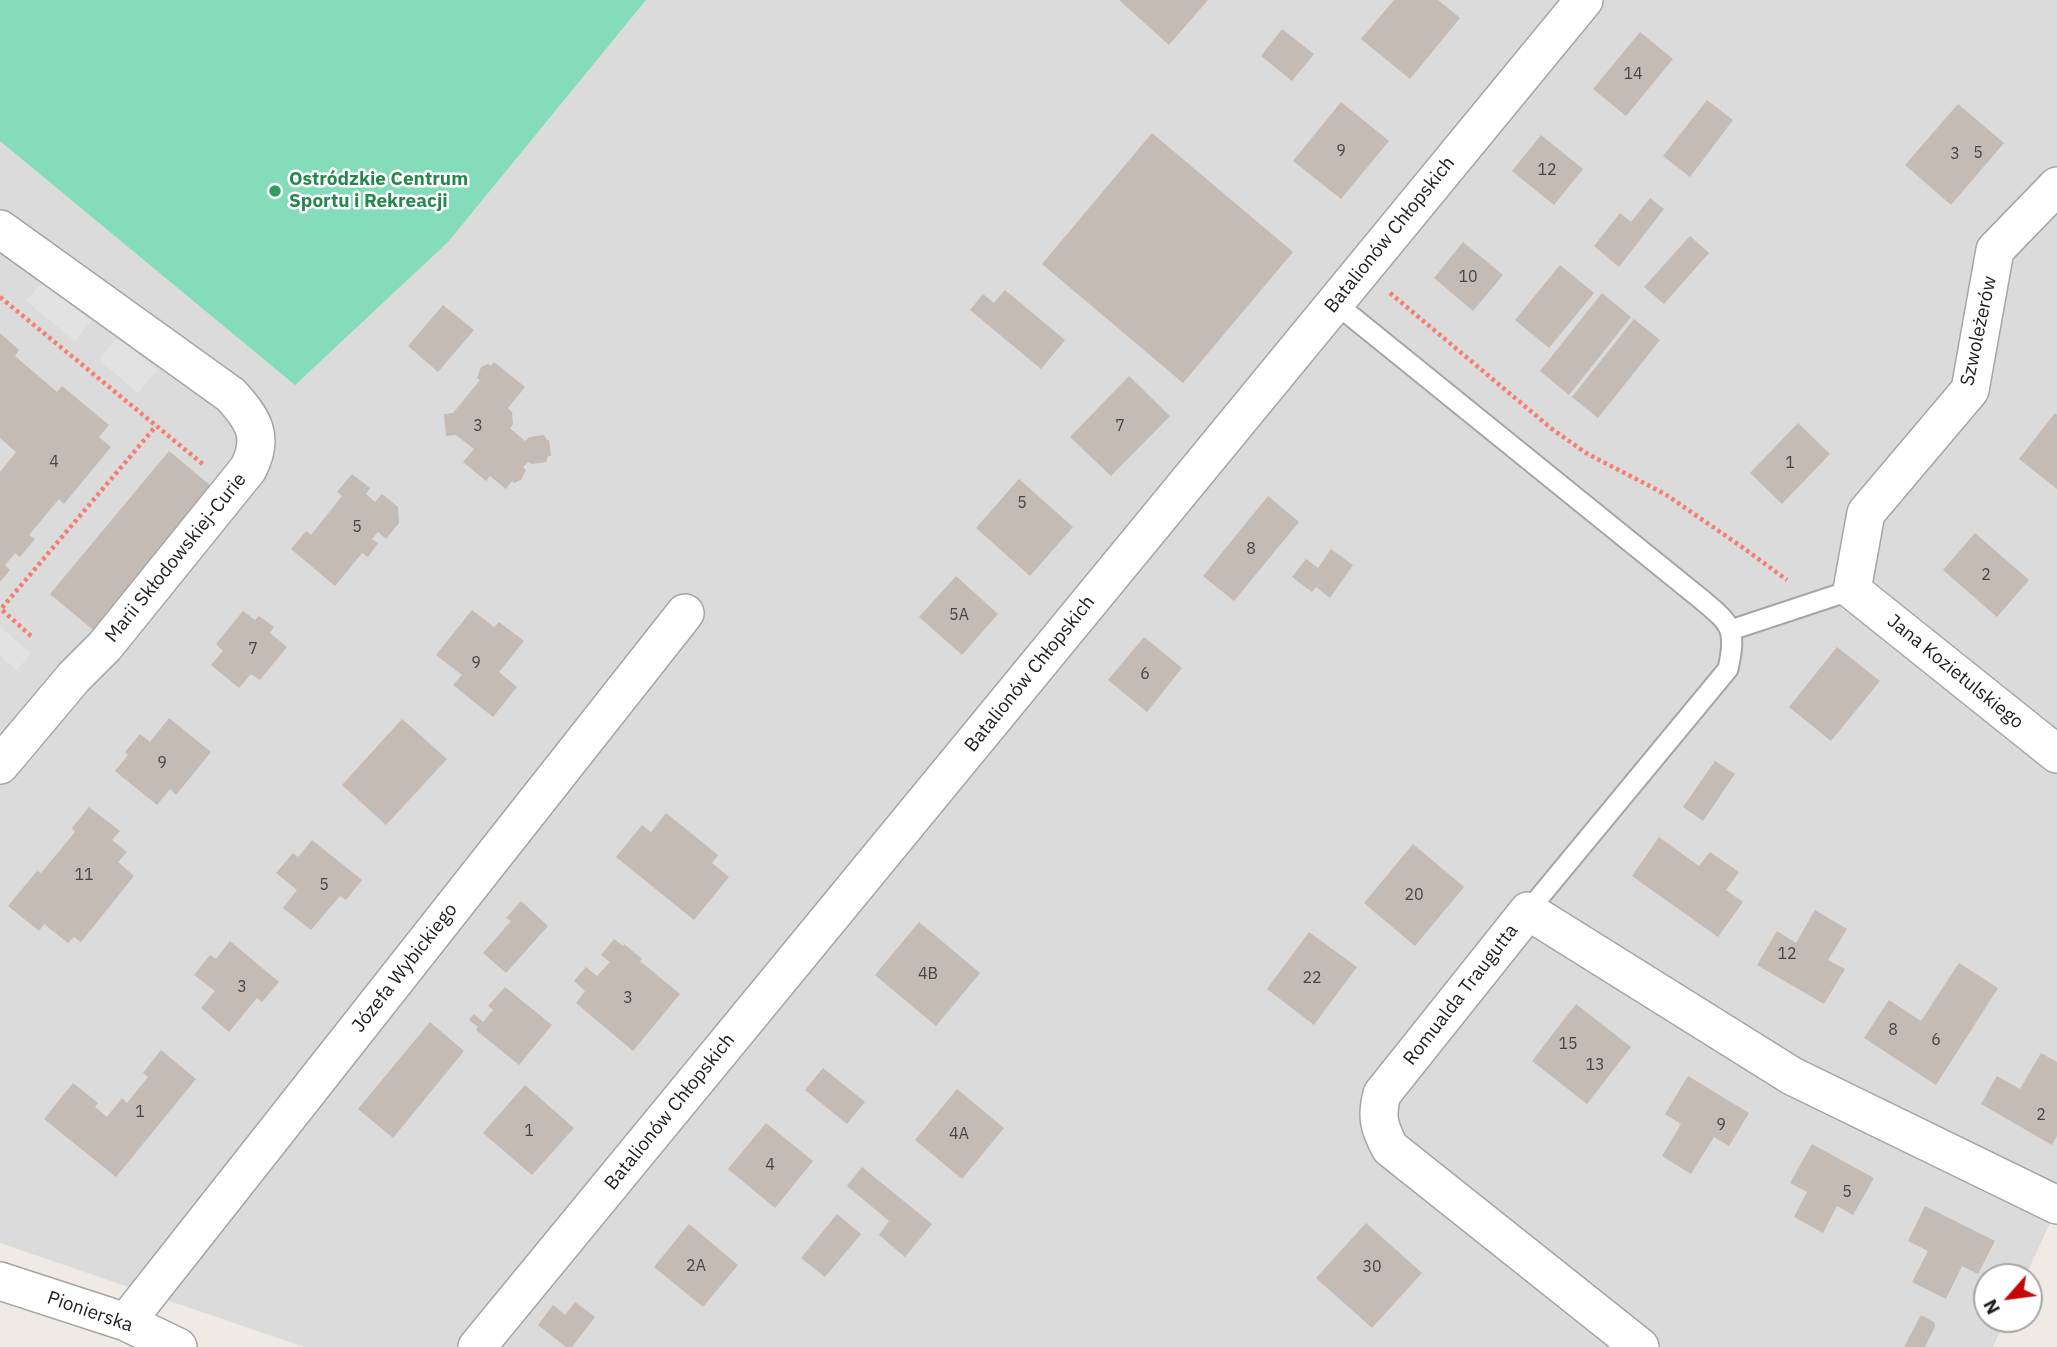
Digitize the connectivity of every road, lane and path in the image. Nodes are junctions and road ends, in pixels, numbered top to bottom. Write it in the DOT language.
graph roads {
  1 [pos="1584,0"];
  2 [pos="2057,186"];
  3 [pos="0,229"];
  4 [pos="1362,270"];
  5 [pos="0,297"];
  6 [pos="1335,303"];
  7 [pos="156,426"];
  8 [pos="233,489"];
  9 [pos="1852,590"];
  10 [pos="1817,602"];
  11 [pos="685,613"];
  12 [pos="1731,630"];
  13 [pos="31,636"];
  14 [pos="2057,754"];
  15 [pos="0,765"];
  16 [pos="1528,911"];
  17 [pos="2057,1205"];
  18 [pos="0,1281"];
  19 [pos="126,1322"];
  20 [pos="178,1347"];
  21 [pos="477,1347"];
  22 [pos="1640,1347"];
  1 -- 4 [label="street, Batalionów Chłopskich"];
  2 -- 9 [label="street, Szwoleżerów"];
  3 -- 8 [label="street, Marii Skłodowskiej-Curie"];
  4 -- 6 [label="street, Batalionów Chłopskich"];
  4 -- 10 [label="path"];
  5 -- 7 [label="path"];
  6 -- 12 [label="lane"];
  6 -- 21 [label="street, Batalionów Chłopskich"];
  7 -- 8 [label="path"];
  7 -- 13 [label="path"];
  8 -- 15 [label="street, Marii Skłodowskiej-Curie"];
  9 -- 10 [label="lane"];
  9 -- 14 [label="street, Jana Kozietulskiego"];
  10 -- 12 [label="lane"];
  11 -- 19 [label="street, Józefa Wybickiego"];
  12 -- 16 [label="lane"];
  16 -- 17 [label="street, Romualda Traugutta"];
  16 -- 22 [label="street, Romualda Traugutta"];
  18 -- 19 [label="street, Pionierska"];
  19 -- 20 [label="street, Pionierska"];
}
